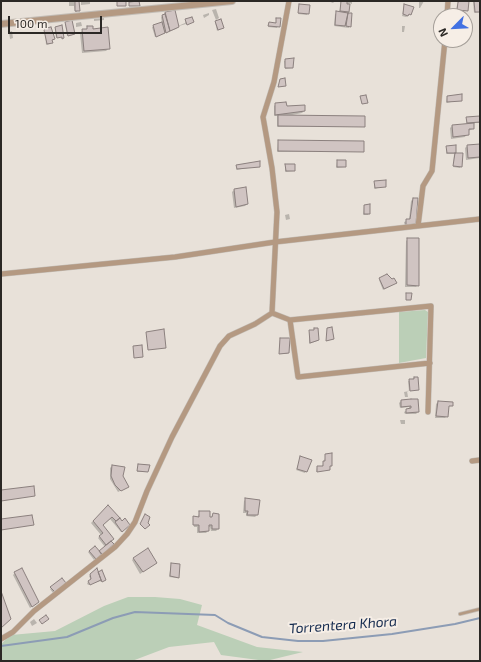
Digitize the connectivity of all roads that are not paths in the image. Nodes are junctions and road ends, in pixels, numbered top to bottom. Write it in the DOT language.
graph roads {
  1 [pos="232,1"];
  2 [pos="289,1"];
  3 [pos="1,24"];
  4 [pos="444,48"];
  5 [pos="480,220"];
  6 [pos="418,226"];
  7 [pos="275,242"];
  8 [pos="1,274"];
  9 [pos="272,313"];
  10 [pos="290,320"];
  11 [pos="430,363"];
  12 [pos="428,412"];
  13 [pos="472,460"];
  14 [pos="480,460"];
  15 [pos="480,609"];
  16 [pos="460,614"];
  17 [pos="1,639"];
  1 -- 3 [label="street"];
  2 -- 7 [label="street"];
  4 -- 6 [label="street"];
  5 -- 6 [label="street"];
  6 -- 7 [label="street"];
  7 -- 8 [label="street"];
  7 -- 9 [label="street"];
  9 -- 10 [label="street"];
  9 -- 17 [label="street"];
  10 -- 11 [label="street"];
  10 -- 11 [label="street"];
  11 -- 12 [label="street"];
  13 -- 14 [label="street"];
  15 -- 16 [label="lane"];
}
